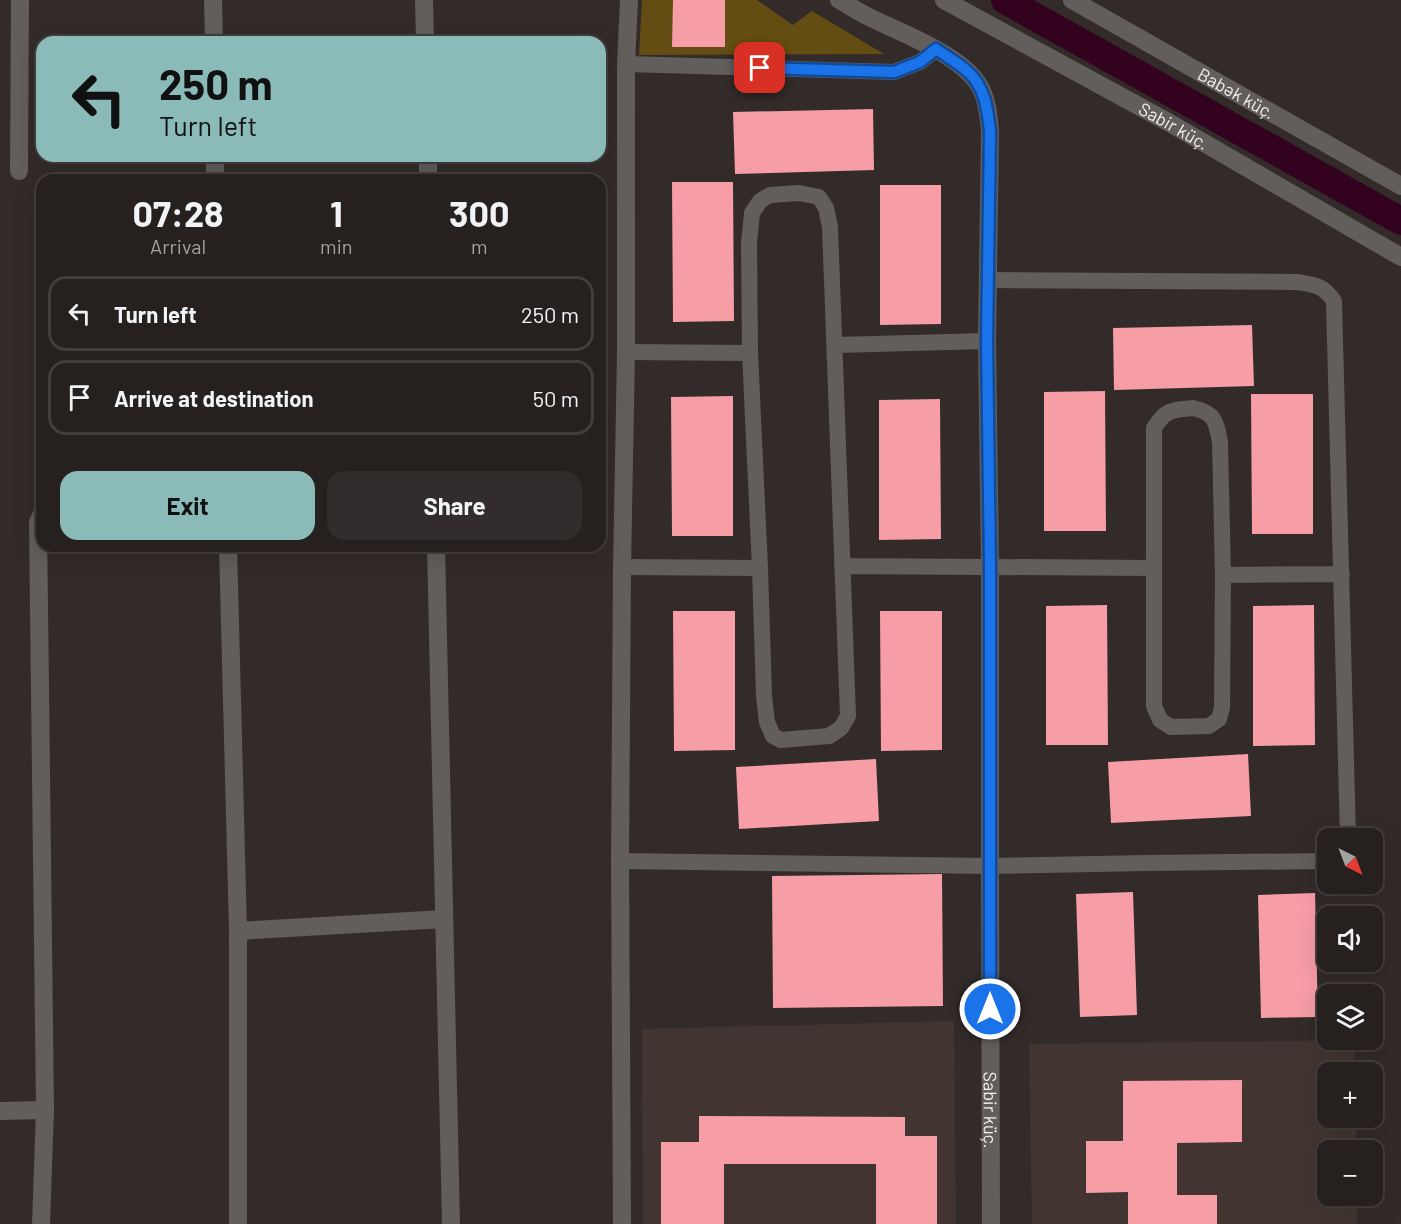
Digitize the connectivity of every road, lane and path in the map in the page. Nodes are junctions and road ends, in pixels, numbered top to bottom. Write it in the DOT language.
graph roads {
  1 [pos="20,0"];
  2 [pos="213,0"];
  3 [pos="424,0"];
  4 [pos="629,0"];
  5 [pos="838,0"];
  6 [pos="944,0"];
  7 [pos="1072,0"];
  8 [pos="214,36"];
  9 [pos="425,36"];
  10 [pos="936,49"];
  11 [pos="626,64"];
  12 [pos="19,171"];
  13 [pos="1401,186"];
  14 [pos="1401,257"];
  15 [pos="987,280"];
  16 [pos="987,341"];
  17 [pos="836,345"];
  18 [pos="626,352"];
  19 [pos="750,352"];
  20 [pos="38,552"];
  21 [pos="228,552"];
  22 [pos="436,552"];
  23 [pos="842,566"];
  24 [pos="622,567"];
  25 [pos="990,567"];
  26 [pos="760,568"];
  27 [pos="1153,568"];
  28 [pos="1342,574"];
  29 [pos="1223,575"];
  30 [pos="1348,828"];
  31 [pos="620,861"];
  32 [pos="1317,861"];
  33 [pos="990,866"];
  34 [pos="444,919"];
  35 [pos="238,931"];
  36 [pos="45,1110"];
  37 [pos="0,1111"];
  38 [pos="41,1224"];
  39 [pos="238,1224"];
  40 [pos="451,1224"];
  41 [pos="622,1224"];
  42 [pos="991,1224"];
  1 -- 12 [label="street"];
  2 -- 8 [label="street"];
  3 -- 9 [label="street"];
  4 -- 11 [label="street"];
  5 -- 10 [label="street, Sabir küç."];
  6 -- 14 [label="street, Sabir küç."];
  7 -- 13 [label="street, Babək küç."];
  10 -- 11 [label="lane"];
  10 -- 15 [label="street, Sabir küç."];
  11 -- 18 [label="street"];
  15 -- 16 [label="street, Sabir küç."];
  15 -- 28 [label="lane"];
  16 -- 17 [label="lane"];
  16 -- 25 [label="street, Sabir küç."];
  17 -- 19 [label="lane"];
  17 -- 23 [label="lane"];
  18 -- 19 [label="lane"];
  18 -- 24 [label="street"];
  19 -- 26 [label="lane"];
  20 -- 36 [label="street"];
  21 -- 35 [label="street"];
  22 -- 34 [label="street"];
  23 -- 25 [label="lane"];
  23 -- 26 [label="lane"];
  24 -- 26 [label="lane"];
  24 -- 31 [label="street"];
  25 -- 27 [label="lane"];
  25 -- 33 [label="street, Sabir küç."];
  27 -- 29 [label="lane"];
  27 -- 29 [label="lane"];
  28 -- 29 [label="lane"];
  28 -- 30 [label="lane"];
  31 -- 33 [label="lane"];
  31 -- 41 [label="street"];
  32 -- 33 [label="lane"];
  33 -- 42 [label="street, Sabir küç."];
  34 -- 35 [label="street"];
  34 -- 40 [label="street"];
  35 -- 39 [label="street"];
  36 -- 37 [label="street"];
  36 -- 38 [label="street"];
}
